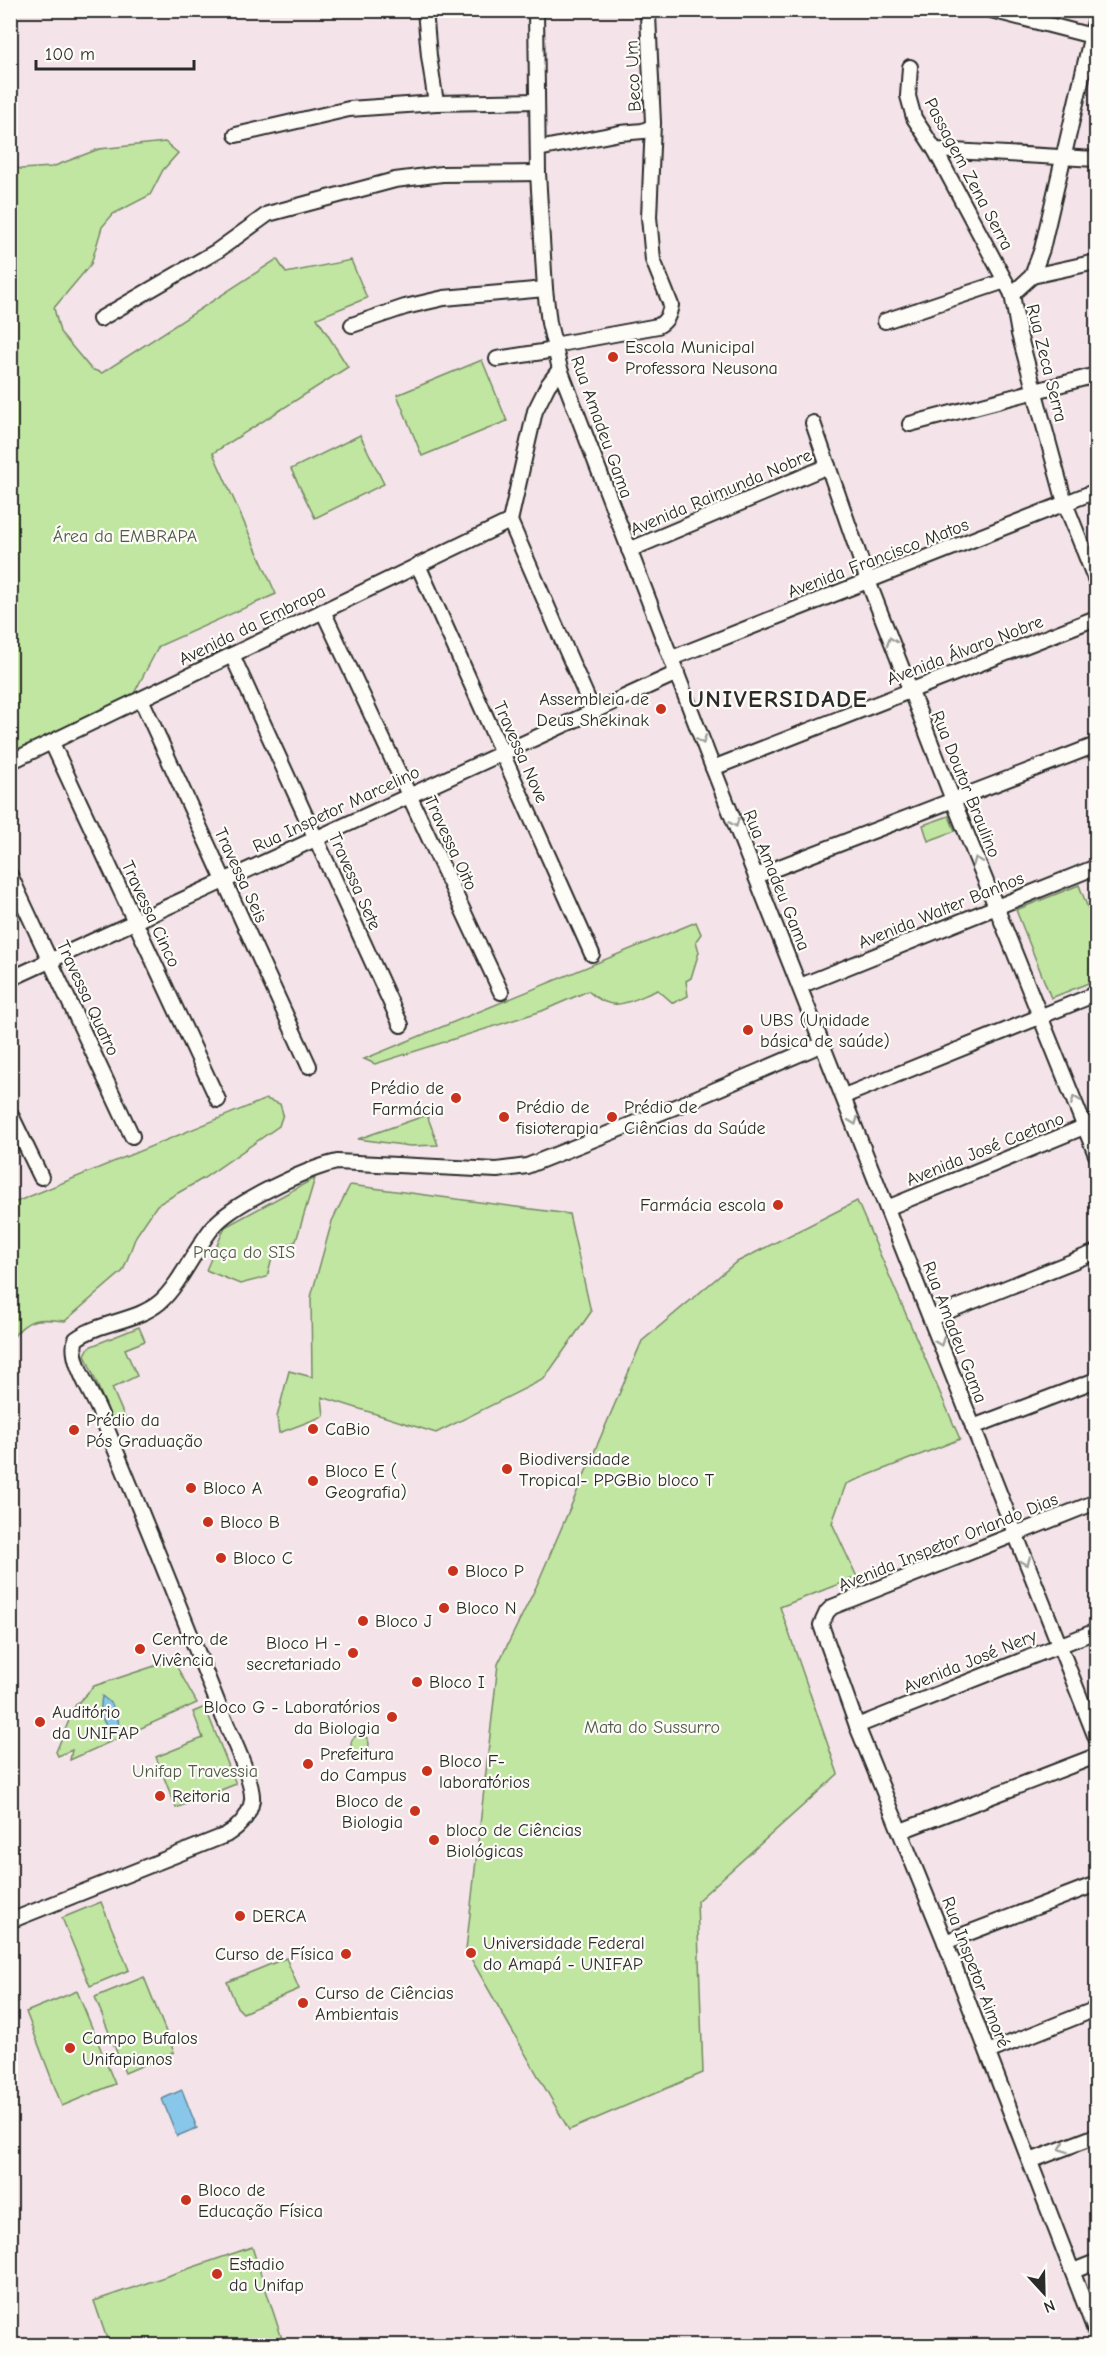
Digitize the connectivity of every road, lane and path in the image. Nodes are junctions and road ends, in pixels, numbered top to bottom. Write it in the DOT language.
graph roads {
  1 [pos="425,10"];
  2 [pos="536,10"];
  3 [pos="991,10"];
  4 [pos="648,15"];
  5 [pos="1096,17"];
  6 [pos="1094,36"];
  7 [pos="910,67"];
  8 [pos="537,100"];
  9 [pos="436,103"];
  10 [pos="653,123"];
  11 [pos="236,135"];
  12 [pos="538,149"];
  13 [pos="934,150"];
  14 [pos="1065,158"];
  15 [pos="1096,159"];
  16 [pos="538,173"];
  17 [pos="1096,262"];
  18 [pos="1032,276"];
  19 [pos="1005,281"];
  20 [pos="545,289"];
  21 [pos="1012,294"];
  22 [pos="100,319"];
  23 [pos="885,321"];
  24 [pos="352,325"];
  25 [pos="554,347"];
  26 [pos="497,359"];
  27 [pos="560,369"];
  28 [pos="1096,375"];
  29 [pos="1034,393"];
  30 [pos="813,423"];
  31 [pos="910,424"];
  32 [pos="828,466"];
  33 [pos="1096,491"];
  34 [pos="1065,503"];
  35 [pos="510,521"];
  36 [pos="629,550"];
  37 [pos="418,566"];
  38 [pos="868,581"];
  39 [pos="1096,582"];
  40 [pos="323,611"];
  41 [pos="1096,618"];
  42 [pos="232,654"];
  43 [pos="672,658"];
  44 [pos="677,673"];
  45 [pos="910,691"];
  46 [pos="141,699"];
  47 [pos="593,711"];
  48 [pos="52,743"];
  49 [pos="1096,745"];
  50 [pos="502,753"];
  51 [pos="10,762"];
  52 [pos="713,768"];
  53 [pos="409,796"];
  54 [pos="953,800"];
  55 [pos="316,838"];
  56 [pos="1096,867"];
  57 [pos="10,875"];
  58 [pos="756,876"];
  59 [pos="224,881"];
  60 [pos="996,906"];
  61 [pos="135,922"];
  62 [pos="592,954"];
  63 [pos="50,960"];
  64 [pos="10,979"];
  65 [pos="800,986"];
  66 [pos="501,992"];
  67 [pos="1096,994"];
  68 [pos="1041,1017"];
  69 [pos="401,1025"];
  70 [pos="823,1044"];
  71 [pos="309,1066"];
  72 [pos="844,1096"];
  73 [pos="218,1100"];
  74 [pos="10,1113"];
  75 [pos="1091,1125"];
  76 [pos="132,1136"];
  77 [pos="1096,1155"];
  78 [pos="41,1177"];
  79 [pos="887,1208"];
  80 [pos="1096,1252"];
  81 [pos="931,1318"];
  82 [pos="1096,1380"];
  83 [pos="973,1427"];
  84 [pos="1096,1502"];
  85 [pos="1015,1534"];
  86 [pos="821,1625"];
  87 [pos="1096,1631"];
  88 [pos="1059,1645"];
  89 [pos="857,1726"];
  90 [pos="1096,1738"];
  91 [pos="1096,1756"];
  92 [pos="901,1831"];
  93 [pos="1096,1884"];
  94 [pos="10,1921"];
  95 [pos="945,1942"];
  96 [pos="1096,2009"];
  97 [pos="988,2052"];
  98 [pos="1096,2136"];
  99 [pos="1030,2161"];
  100 [pos="1096,2262"];
  101 [pos="1073,2271"];
  102 [pos="1096,2333"];
  1 -- 9 [label="street"];
  2 -- 8 [label="street, Rua Amadeu Gama"];
  3 -- 6 [label="street"];
  4 -- 10 [label="street, Beco Um"];
  5 -- 6 [label="street, Rua Zeca Serra"];
  6 -- 14 [label="street, Rua Zeca Serra"];
  7 -- 13 [label="street, Passagem Zena Serra"];
  8 -- 9 [label="street"];
  8 -- 12 [label="street, Rua Amadeu Gama"];
  9 -- 11 [label="street"];
  10 -- 12 [label="street, Beco Um"];
  10 -- 25 [label="street"];
  12 -- 16 [label="street, Rua Amadeu Gama"];
  13 -- 14 [label="street"];
  13 -- 19 [label="street, Passagem Zena Serra"];
  14 -- 15 [label="street"];
  14 -- 18 [label="street, Rua Zeca Serra"];
  16 -- 20 [label="street, Rua Amadeu Gama"];
  16 -- 22 [label="street"];
  17 -- 18 [label="street"];
  18 -- 21 [label="street, Rua Zeca Serra"];
  19 -- 21 [label="street, Passagem Zena Serra"];
  19 -- 23 [label="street"];
  20 -- 24 [label="street"];
  20 -- 25 [label="street, Rua Amadeu Gama"];
  21 -- 29 [label="street, Rua Zeca Serra"];
  25 -- 26 [label="street"];
  25 -- 27 [label="street, Rua Amadeu Gama"];
  27 -- 35 [label="street"];
  27 -- 36 [label="street, Rua Amadeu Gama"];
  28 -- 29 [label="street"];
  29 -- 31 [label="street"];
  29 -- 34 [label="street, Rua Zeca Serra"];
  30 -- 32 [label="street, Rua Doutor Braulino"];
  32 -- 36 [label="street, Avenida Raimunda Nobre"];
  32 -- 38 [label="street, Rua Doutor Braulino"];
  33 -- 34 [label="street, Avenida Francisco Matos"];
  34 -- 38 [label="street, Avenida Francisco Matos"];
  34 -- 39 [label="street, Rua Zeca Serra"];
  35 -- 37 [label="street, Avenida da Embrapa"];
  35 -- 47 [label="street"];
  36 -- 43 [label="street, Rua Amadeu Gama"];
  37 -- 40 [label="street, Avenida da Embrapa"];
  37 -- 50 [label="street, Travessa Nove"];
  38 -- 43 [label="street, Avenida Francisco Matos"];
  45 -- 38 [label="street, Rua Doutor Braulino, one-way"];
  40 -- 42 [label="street, Avenida da Embrapa"];
  40 -- 53 [label="street, Travessa Oito"];
  41 -- 45 [label="street, Avenida Álvaro Nobre"];
  42 -- 46 [label="street, Avenida da Embrapa"];
  42 -- 55 [label="street, Travessa Sete"];
  43 -- 44 [label="street, Rua Amadeu Gama"];
  44 -- 47 [label="street, Rua Inspetor Marcelino"];
  44 -- 52 [label="street, Rua Amadeu Gama, one-way"];
  45 -- 52 [label="street, Avenida Álvaro Nobre"];
  45 -- 54 [label="street, Rua Doutor Braulino"];
  46 -- 48 [label="street, Avenida da Embrapa"];
  46 -- 59 [label="street, Travessa Seis"];
  47 -- 50 [label="street, Rua Inspetor Marcelino"];
  48 -- 51 [label="street, Avenida da Embrapa"];
  48 -- 61 [label="street, Travessa Cinco"];
  49 -- 54 [label="street"];
  50 -- 53 [label="street, Rua Inspetor Marcelino"];
  50 -- 62 [label="street, Travessa Nove"];
  52 -- 58 [label="street, Rua Amadeu Gama, one-way"];
  53 -- 55 [label="street, Rua Inspetor Marcelino"];
  53 -- 66 [label="street, Travessa Oito"];
  54 -- 58 [label="street"];
  60 -- 54 [label="street, Rua Doutor Braulino, one-way"];
  55 -- 59 [label="street, Rua Inspetor Marcelino"];
  55 -- 69 [label="street, Travessa Sete"];
  56 -- 60 [label="street, Avenida Walter Banhos"];
  57 -- 63 [label="street, Travessa Quatro"];
  58 -- 65 [label="street, Rua Amadeu Gama"];
  59 -- 61 [label="street, Rua Inspetor Marcelino"];
  59 -- 71 [label="street, Travessa Seis"];
  60 -- 65 [label="street, Avenida Walter Banhos"];
  60 -- 68 [label="street, Rua Doutor Braulino"];
  61 -- 63 [label="street, Rua Inspetor Marcelino"];
  61 -- 73 [label="street, Travessa Cinco"];
  63 -- 64 [label="street, Rua Inspetor Marcelino"];
  63 -- 76 [label="street, Travessa Quatro"];
  65 -- 70 [label="street, Rua Amadeu Gama"];
  67 -- 68 [label="street"];
  68 -- 72 [label="street"];
  75 -- 68 [label="street, Rua Doutor Braulino, one-way"];
  70 -- 72 [label="street, Rua Amadeu Gama"];
  70 -- 94 [label="street"];
  72 -- 79 [label="street, Rua Amadeu Gama, one-way"];
  74 -- 78 [label="street"];
  75 -- 77 [label="street, Rua Doutor Braulino"];
  75 -- 79 [label="street, Avenida José Caetano"];
  79 -- 81 [label="street, Rua Amadeu Gama"];
  80 -- 81 [label="street"];
  81 -- 83 [label="street, Rua Amadeu Gama, one-way"];
  82 -- 83 [label="street"];
  83 -- 85 [label="street, Rua Amadeu Gama"];
  84 -- 85 [label="street, Avenida Inspetor Orlando Dias"];
  85 -- 86 [label="street, Avenida Inspetor Orlando Dias"];
  85 -- 88 [label="street, Rua Amadeu Gama, one-way"];
  86 -- 89 [label="street, Rua Inspetor Aimoré"];
  87 -- 88 [label="street, Avenida José Nery"];
  88 -- 89 [label="street, Avenida José Nery"];
  88 -- 90 [label="street, Rua Amadeu Gama"];
  89 -- 92 [label="street, Rua Inspetor Aimoré"];
  91 -- 92 [label="street"];
  92 -- 95 [label="street, Rua Inspetor Aimoré"];
  93 -- 95 [label="street"];
  95 -- 97 [label="street, Rua Inspetor Aimoré"];
  96 -- 97 [label="street"];
  97 -- 99 [label="street, Rua Inspetor Aimoré"];
  98 -- 99 [label="street, one-way"];
  99 -- 101 [label="street, Rua Inspetor Aimoré"];
  100 -- 101 [label="street"];
  101 -- 102 [label="street, Rua Inspetor Aimoré"];
}
